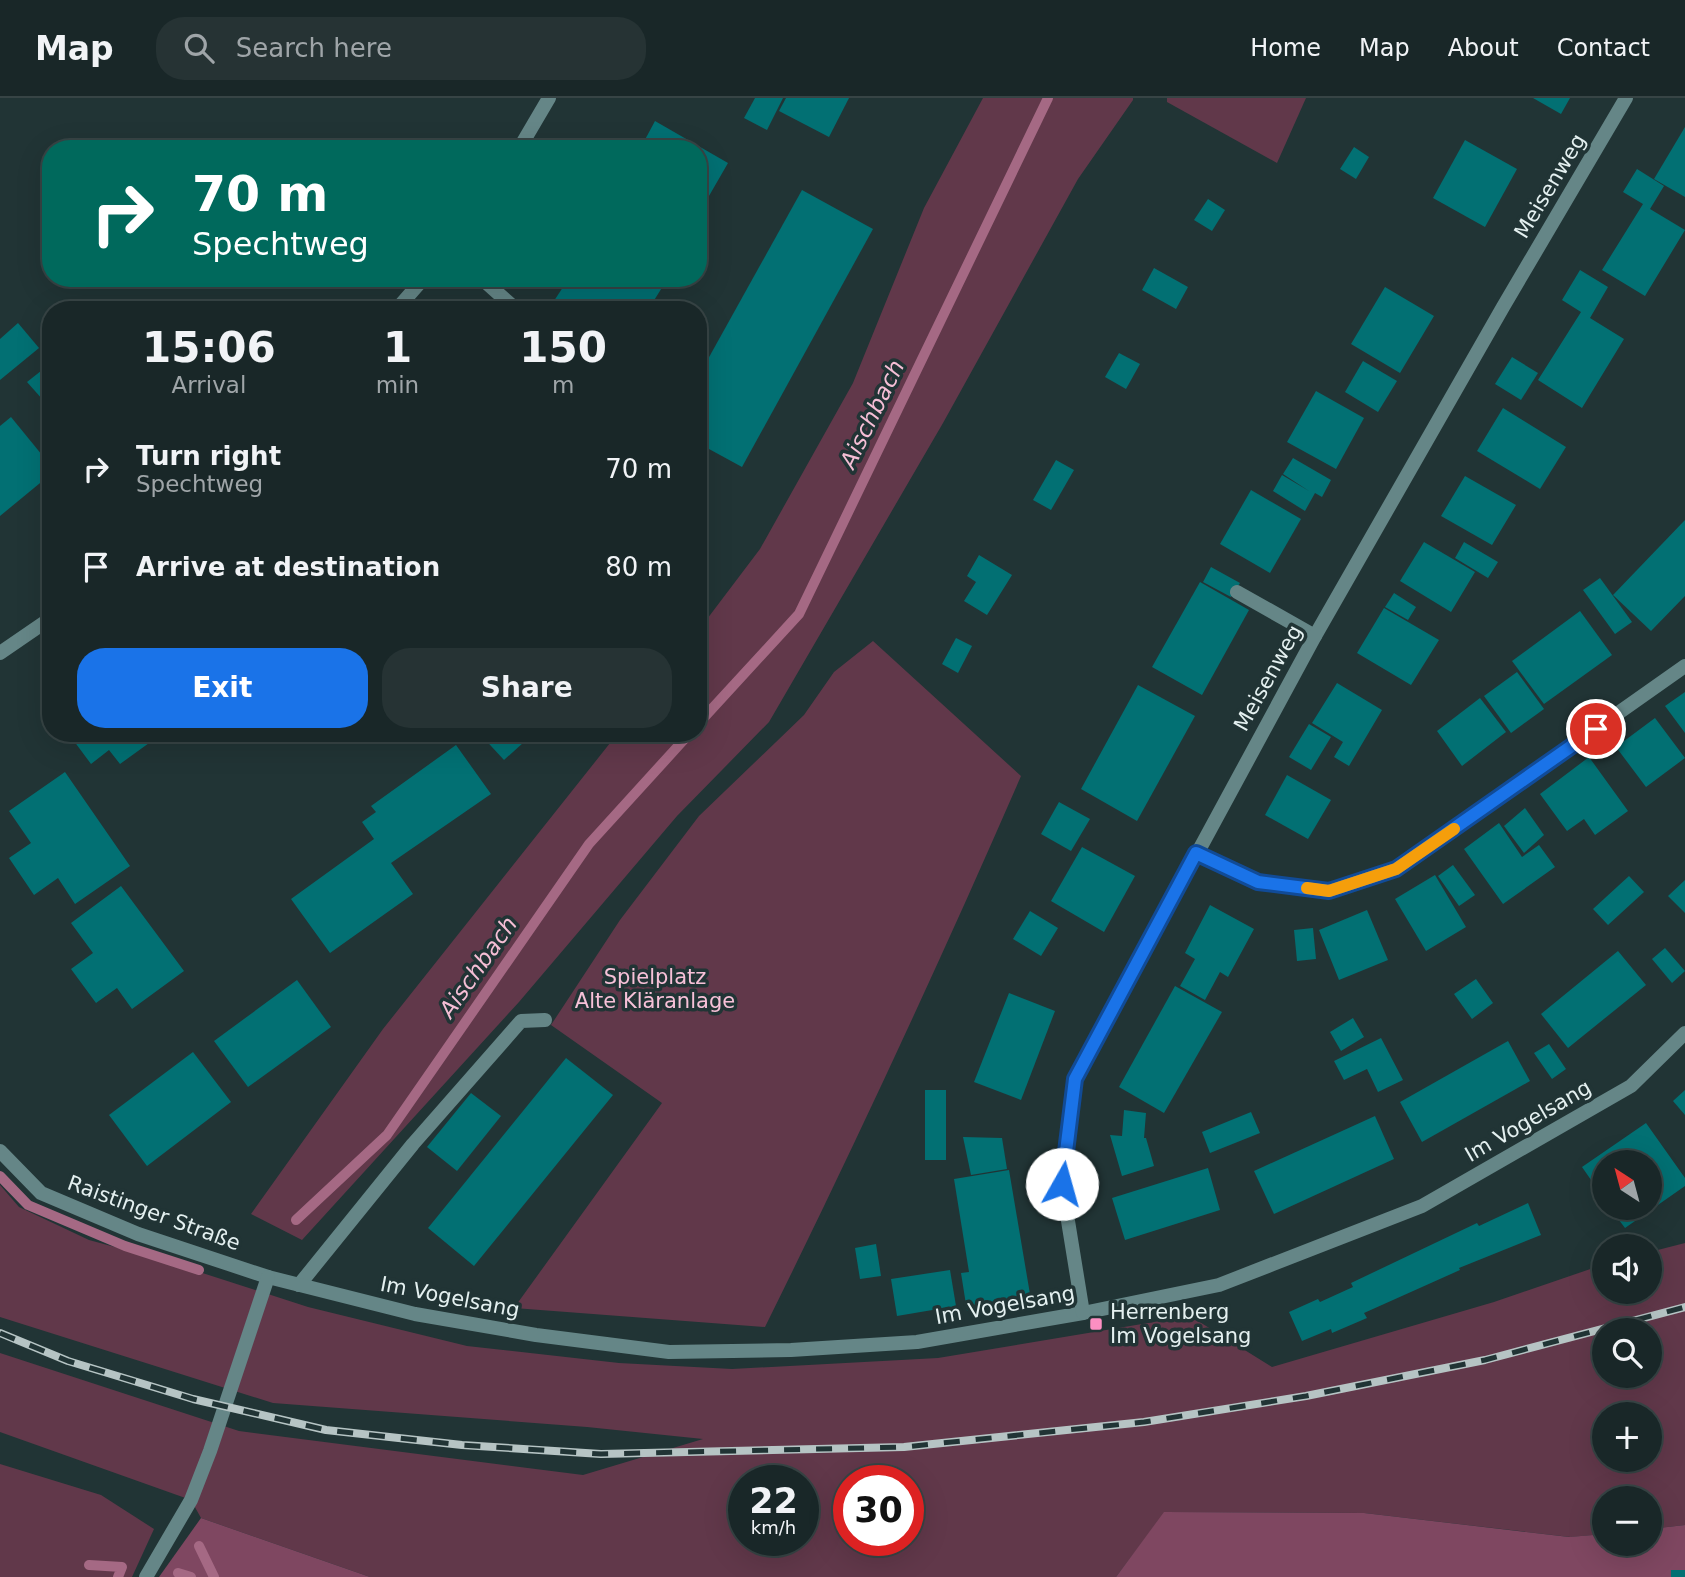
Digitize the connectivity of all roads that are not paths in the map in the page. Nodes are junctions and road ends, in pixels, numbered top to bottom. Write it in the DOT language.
graph roads {
  1 [pos="549,98"];
  2 [pos="1626,98"];
  3 [pos="524,140"];
  4 [pos="416,287"];
  5 [pos="491,287"];
  6 [pos="404,301"];
  7 [pos="507,301"];
  8 [pos="1237,592"];
  9 [pos="42,624"];
  10 [pos="1315,636"];
  11 [pos="0,653"];
  12 [pos="1685,666"];
  13 [pos="1196,853"];
  14 [pos="545,1020"];
  15 [pos="1685,1033"];
  16 [pos="0,1151"];
  17 [pos="268,1277"];
  18 [pos="299,1285"];
  19 [pos="1083,1313"];
  20 [pos="146,1577"];
  1 -- 3 [label="street"];
  2 -- 10 [label="street, Meisenweg"];
  4 -- 6 [label="street"];
  5 -- 7 [label="street"];
  8 -- 10 [label="street"];
  9 -- 11 [label="street"];
  10 -- 13 [label="street, Meisenweg"];
  12 -- 13 [label="street"];
  13 -- 19 [label="street, Meisenweg"];
  14 -- 18 [label="street"];
  15 -- 19 [label="street, Im Vogelsang"];
  16 -- 17 [label="street, Raistinger Straße"];
  17 -- 18 [label="street, Im Vogelsang"];
  17 -- 20 [label="street"];
  18 -- 19 [label="street, Im Vogelsang"];
}
